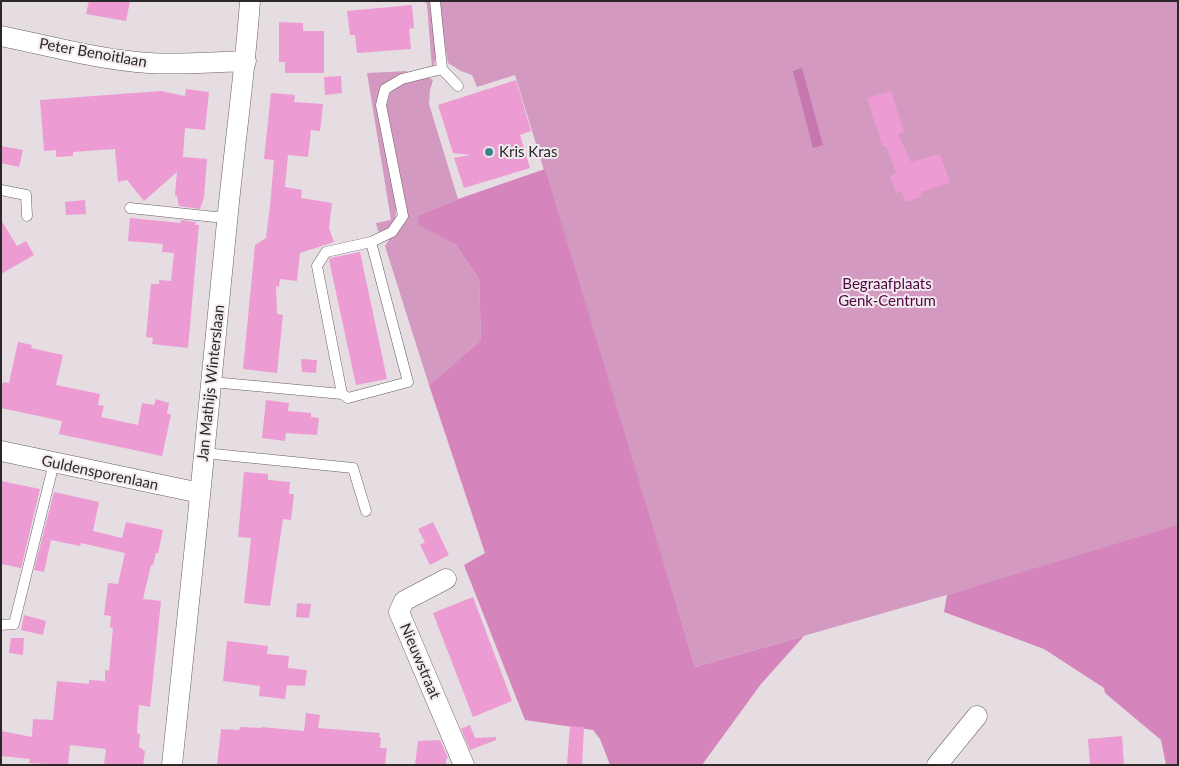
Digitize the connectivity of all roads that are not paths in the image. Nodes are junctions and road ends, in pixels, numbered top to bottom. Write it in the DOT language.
graph roads {
  1 [pos="250,1"];
  2 [pos="435,1"];
  3 [pos="1,36"];
  4 [pos="246,61"];
  5 [pos="442,69"];
  6 [pos="458,86"];
  7 [pos="1,190"];
  8 [pos="130,208"];
  9 [pos="228,214"];
  10 [pos="27,216"];
  11 [pos="371,242"];
  12 [pos="212,382"];
  13 [pos="342,394"];
  14 [pos="1,451"];
  15 [pos="204,454"];
  16 [pos="54,463"];
  17 [pos="200,493"];
  18 [pos="366,511"];
  19 [pos="446,579"];
  20 [pos="1,625"];
  21 [pos="977,716"];
  22 [pos="172,765"];
  23 [pos="464,765"];
  24 [pos="937,765"];
  1 -- 4 [label="street, Jan Mathijs Winterslaan"];
  2 -- 5 [label="lane"];
  3 -- 4 [label="street, Peter Benoitlaan"];
  4 -- 9 [label="street, Jan Mathijs Winterslaan"];
  5 -- 6 [label="lane"];
  5 -- 11 [label="lane"];
  7 -- 10 [label="lane"];
  8 -- 9 [label="lane"];
  9 -- 12 [label="street, Jan Mathijs Winterslaan"];
  11 -- 13 [label="lane"];
  11 -- 13 [label="lane"];
  12 -- 13 [label="lane"];
  12 -- 15 [label="street, Jan Mathijs Winterslaan"];
  14 -- 16 [label="street, Guldensporenlaan"];
  15 -- 17 [label="street, Jan Mathijs Winterslaan"];
  15 -- 18 [label="lane"];
  16 -- 17 [label="street, Guldensporenlaan"];
  16 -- 20 [label="lane"];
  17 -- 22 [label="street, Jan Mathijs Winterslaan"];
  19 -- 23 [label="street, Nieuwstraat"];
  21 -- 24 [label="street"];
}
